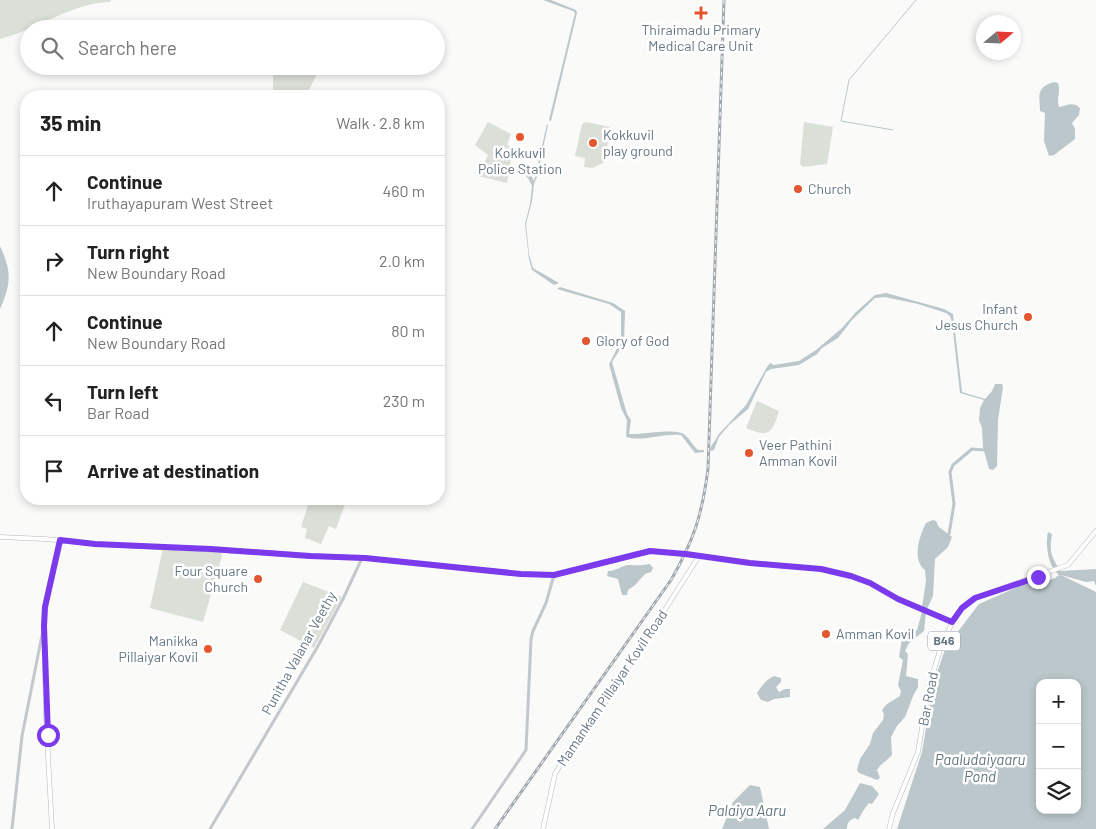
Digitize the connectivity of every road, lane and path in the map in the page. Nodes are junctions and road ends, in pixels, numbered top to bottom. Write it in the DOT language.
graph roads {
  1 [pos="1096,531"];
  2 [pos="0,537"];
  3 [pos="60,540"];
  4 [pos="699,556"];
  5 [pos="362,558"];
  6 [pos="554,575"];
  7 [pos="952,622"];
  8 [pos="44,626"];
  9 [pos="12,829"];
  10 [pos="52,829"];
  11 [pos="210,829"];
  12 [pos="472,829"];
  13 [pos="543,829"];
  14 [pos="889,829"];
  1 -- 7 [label="main road, Bar Road / B46"];
  2 -- 3 [label="main road"];
  3 -- 5 [label="main road"];
  3 -- 8 [label="main road"];
  4 -- 6 [label="main road"];
  4 -- 7 [label="street"];
  4 -- 13 [label="main road, Mamankam Pillaiyar Kovil Road"];
  5 -- 6 [label="main road"];
  5 -- 11 [label="street, Punitha Valanar Veethy"];
  6 -- 12 [label="street"];
  7 -- 14 [label="main road, Bar Road / B46"];
  8 -- 9 [label="street"];
  8 -- 10 [label="main road"];
}
